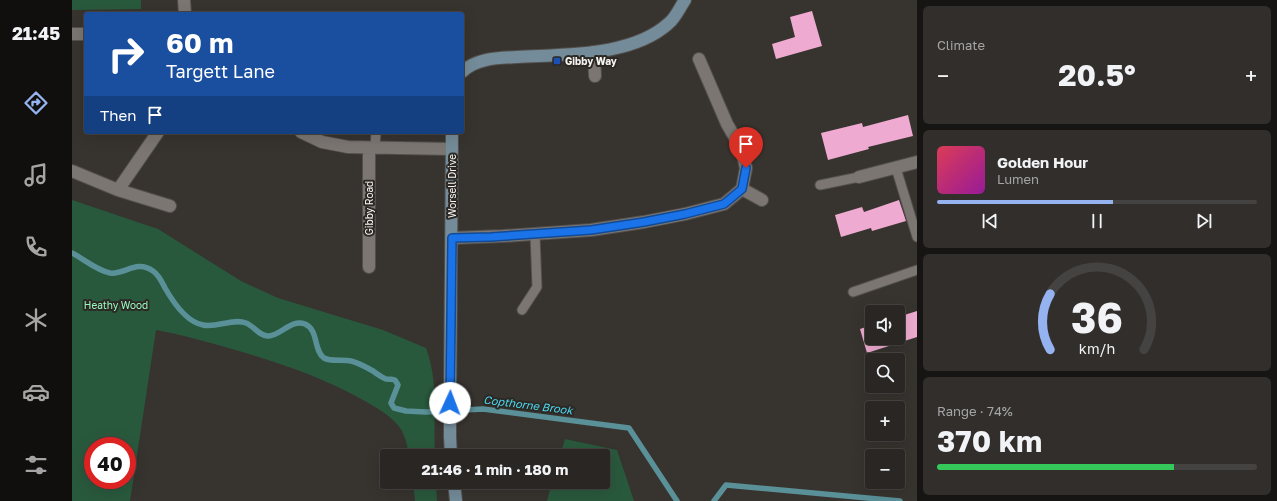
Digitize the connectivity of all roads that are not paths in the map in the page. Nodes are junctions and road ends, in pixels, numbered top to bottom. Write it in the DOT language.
graph roads {
  1 [pos="184,0"];
  2 [pos="684,0"];
  3 [pos="185,12"];
  4 [pos="72,34"];
  5 [pos="84,34"];
  6 [pos="594,52"];
  7 [pos="699,59"];
  8 [pos="464,71"];
  9 [pos="596,76"];
  10 [pos="157,134"];
  11 [pos="305,134"];
  12 [pos="376,134"];
  13 [pos="452,134"];
  14 [pos="372,148"];
  15 [pos="452,149"];
  16 [pos="917,162"];
  17 [pos="896,168"];
  18 [pos="72,171"];
  19 [pos="860,177"];
  20 [pos="820,185"];
  21 [pos="742,189"];
  22 [pos="118,190"];
  23 [pos="762,200"];
  24 [pos="170,206"];
  25 [pos="535,234"];
  26 [pos="917,237"];
  27 [pos="452,238"];
  28 [pos="369,267"];
  29 [pos="917,270"];
  30 [pos="853,292"];
  31 [pos="522,310"];
  32 [pos="451,449"];
  33 [pos="455,489"];
  34 [pos="456,501"];
  1 -- 3 [label="street"];
  2 -- 6 [label="street"];
  4 -- 5 [label="street"];
  6 -- 8 [label="street"];
  6 -- 9 [label="street"];
  7 -- 21 [label="street"];
  10 -- 22 [label="street"];
  11 -- 14 [label="street"];
  12 -- 14 [label="lane"];
  13 -- 15 [label="street, Worsell Drive"];
  14 -- 15 [label="street"];
  14 -- 28 [label="street, Gibby Road"];
  15 -- 27 [label="street, Worsell Drive"];
  16 -- 17 [label="street"];
  17 -- 19 [label="street"];
  17 -- 26 [label="lane"];
  18 -- 22 [label="street"];
  19 -- 20 [label="lane"];
  21 -- 23 [label="street"];
  21 -- 25 [label="street"];
  22 -- 24 [label="street"];
  25 -- 27 [label="street"];
  25 -- 31 [label="lane"];
  27 -- 32 [label="street, Worsell Drive"];
  29 -- 30 [label="lane"];
  33 -- 34 [label="street"];
}
